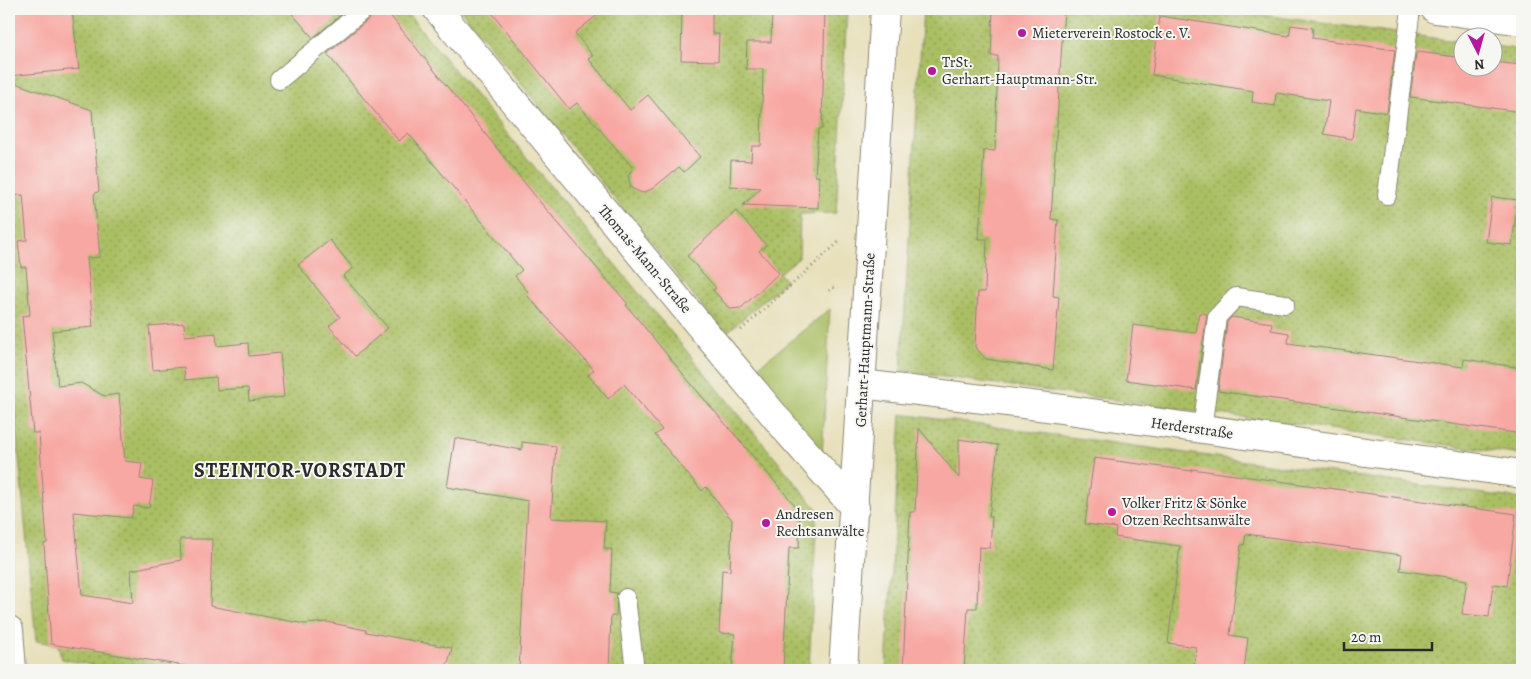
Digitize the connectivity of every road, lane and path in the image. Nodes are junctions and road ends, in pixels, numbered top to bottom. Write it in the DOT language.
graph roads {
  1 [pos="364,9"];
  2 [pos="437,9"];
  3 [pos="885,9"];
  4 [pos="1411,9"];
  5 [pos="1435,9"];
  6 [pos="1522,21"];
  7 [pos="279,80"];
  8 [pos="1387,195"];
  9 [pos="840,242"];
  10 [pos="837,285"];
  11 [pos="829,291"];
  12 [pos="1284,304"];
  13 [pos="720,349"];
  14 [pos="862,384"];
  15 [pos="1202,429"];
  16 [pos="1522,474"];
  17 [pos="855,508"];
  18 [pos="626,598"];
  19 [pos="9,630"];
  20 [pos="12,670"];
  21 [pos="635,670"];
  22 [pos="843,670"];
  1 -- 7 [label="lane"];
  2 -- 13 [label="street, Thomas-Mann-Straße"];
  3 -- 14 [label="street, Gerhart-Hauptmann-Straße"];
  4 -- 8 [label="lane"];
  5 -- 6 [label="street"];
  9 -- 13 [label="path"];
  10 -- 11 [label="path"];
  12 -- 15 [label="lane"];
  13 -- 17 [label="street, Thomas-Mann-Straße"];
  14 -- 15 [label="street, Herderstraße"];
  14 -- 17 [label="street, Gerhart-Hauptmann-Straße"];
  15 -- 16 [label="street, Herderstraße"];
  17 -- 22 [label="street, Gerhart-Hauptmann-Straße"];
  18 -- 21 [label="lane"];
  19 -- 20 [label="street"];
}
